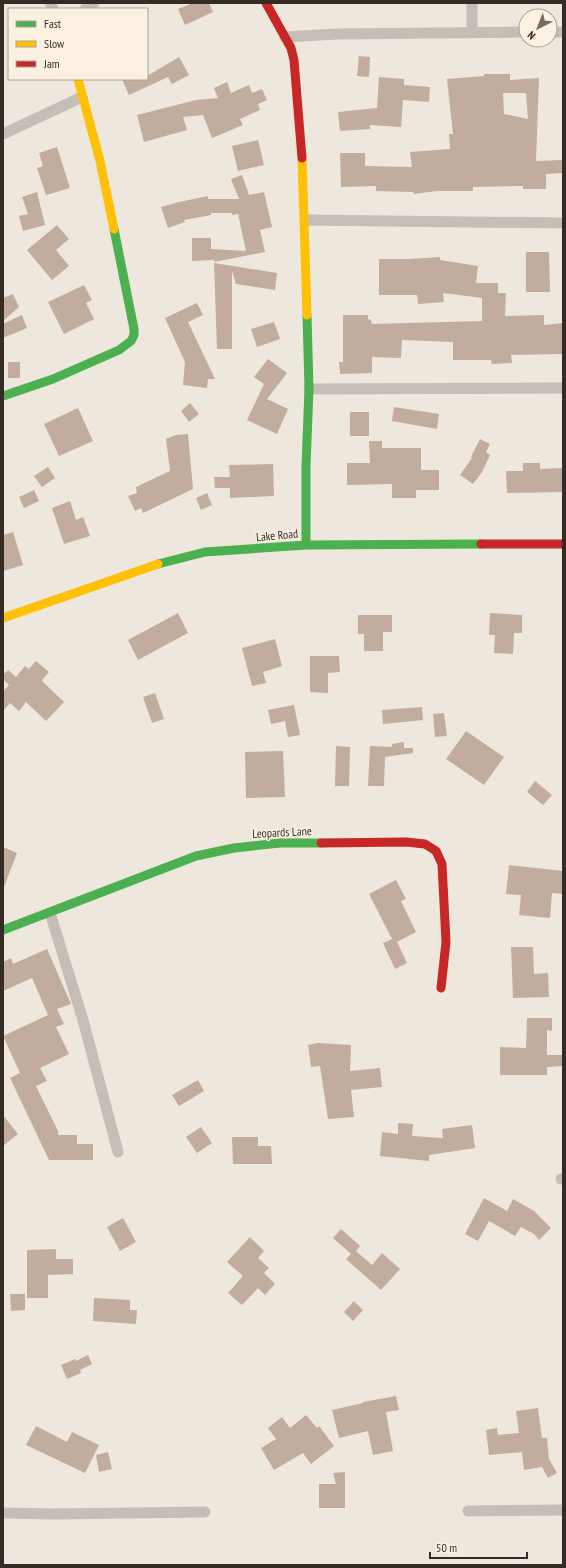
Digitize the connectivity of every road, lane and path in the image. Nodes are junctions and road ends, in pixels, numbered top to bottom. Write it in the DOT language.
graph roads {
  1 [pos="266,3"];
  2 [pos="472,3"];
  3 [pos="518,32"];
  4 [pos="472,33"];
  5 [pos="285,38"];
  6 [pos="78,80"];
  7 [pos="82,97"];
  8 [pos="3,134"];
  9 [pos="305,220"];
  10 [pos="563,222"];
  11 [pos="563,388"];
  12 [pos="310,389"];
  13 [pos="3,396"];
  14 [pos="306,544"];
  15 [pos="563,544"];
  16 [pos="3,618"];
  17 [pos="50,913"];
  18 [pos="3,930"];
  19 [pos="441,988"];
  20 [pos="118,1152"];
  21 [pos="563,1510"];
  22 [pos="468,1511"];
  23 [pos="205,1512"];
  24 [pos="3,1513"];
  1 -- 5 [label="street"];
  2 -- 4 [label="street"];
  3 -- 4 [label="street"];
  4 -- 5 [label="street"];
  5 -- 9 [label="street"];
  6 -- 7 [label="street"];
  7 -- 8 [label="street"];
  7 -- 13 [label="street"];
  9 -- 10 [label="street"];
  9 -- 12 [label="street"];
  11 -- 12 [label="street"];
  12 -- 14 [label="street"];
  14 -- 15 [label="street, Lake Road"];
  14 -- 16 [label="street, Lake Road"];
  17 -- 18 [label="street, Leopards Lane"];
  17 -- 19 [label="street, Leopards Lane"];
  17 -- 20 [label="street"];
  21 -- 22 [label="street"];
  23 -- 24 [label="street"];
}
